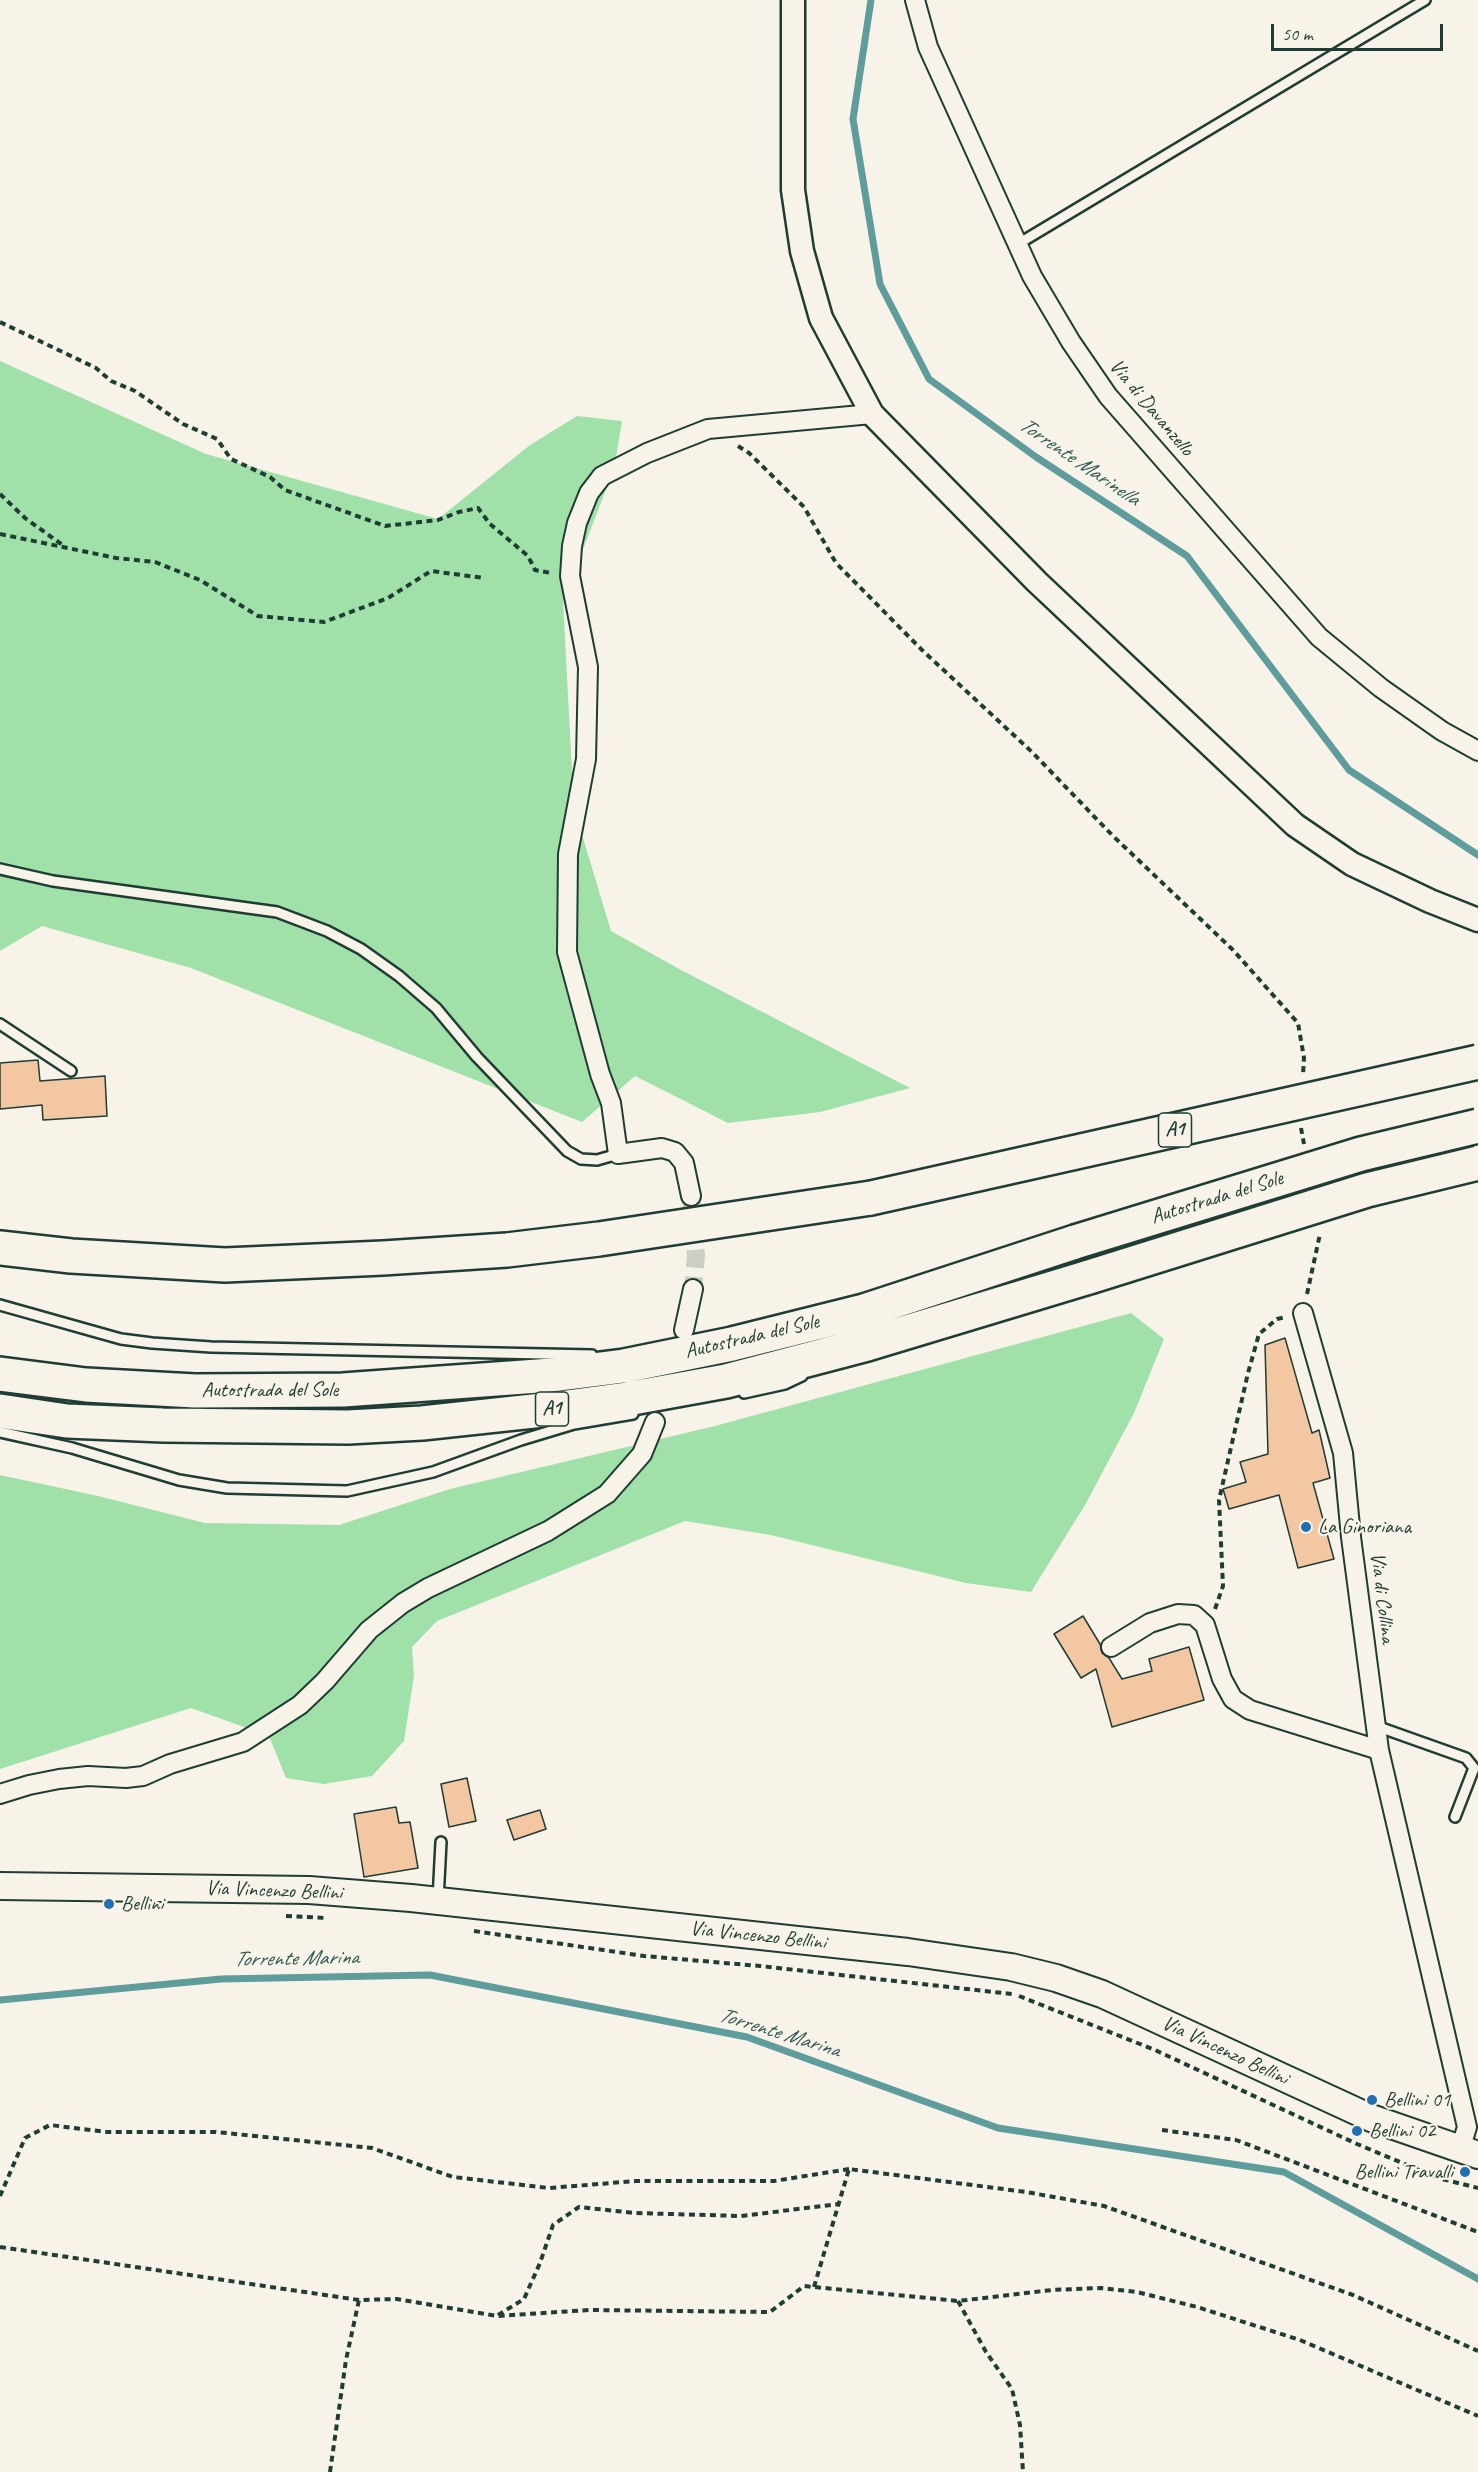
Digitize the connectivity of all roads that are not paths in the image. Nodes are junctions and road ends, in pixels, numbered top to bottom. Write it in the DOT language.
graph roads {
  1 [pos="793,0"];
  2 [pos="915,0"];
  3 [pos="1425,0"];
  4 [pos="1018,244"];
  5 [pos="872,414"];
  6 [pos="1478,751"];
  7 [pos="0,869"];
  8 [pos="1478,920"];
  9 [pos="0,1024"];
  10 [pos="1478,1062"];
  11 [pos="71,1071"];
  12 [pos="1478,1126"];
  13 [pos="618,1154"];
  14 [pos="1478,1163"];
  15 [pos="691,1196"];
  16 [pos="0,1248"];
  17 [pos="693,1289"];
  18 [pos="0,1305"];
  19 [pos="1303,1313"];
  20 [pos="684,1330"];
  21 [pos="867,1344"];
  22 [pos="598,1355"];
  23 [pos="621,1356"];
  24 [pos="667,1357"];
  25 [pos="0,1374"];
  26 [pos="734,1394"];
  27 [pos="0,1411"];
  28 [pos="638,1413"];
  29 [pos="655,1422"];
  30 [pos="0,1432"];
  31 [pos="1111,1647"];
  32 [pos="1376,1726"];
  33 [pos="1379,1750"];
  34 [pos="0,1794"];
  35 [pos="1455,1817"];
  36 [pos="441,1842"];
  37 [pos="0,1886"];
  38 [pos="438,1902"];
  39 [pos="1469,2153"];
  1 -- 5 [label="street"];
  2 -- 4 [label="street, Via di Davanzello"];
  3 -- 4 [label="lane"];
  4 -- 6 [label="street, Via di Davanzello"];
  5 -- 8 [label="street"];
  5 -- 13 [label="street"];
  7 -- 13 [label="lane"];
  9 -- 11 [label="lane"];
  10 -- 16 [label="highway, A1, bridge"];
  12 -- 24 [label="highway, Autostrada del Sole / A1, bridge"];
  13 -- 15 [label="street"];
  14 -- 21 [label="highway, Autostrada del Sole / A1, bridge"];
  17 -- 20 [label="street"];
  18 -- 22 [label="lane"];
  19 -- 32 [label="street, Via di Collina"];
  21 -- 26 [label="lane"];
  21 -- 27 [label="highway, Autostrada del Sole / A1"];
  23 -- 24 [label="lane"];
  24 -- 25 [label="highway, Autostrada del Sole / A1"];
  28 -- 30 [label="lane"];
  29 -- 34 [label="street"];
  31 -- 33 [label="street"];
  32 -- 33 [label="street, Via di Collina"];
  32 -- 35 [label="lane"];
  33 -- 39 [label="street, Via di Collina"];
  36 -- 38 [label="lane"];
  37 -- 38 [label="main road, Via Vincenzo Bellini"];
  38 -- 39 [label="main road, Via Vincenzo Bellini"];
}
